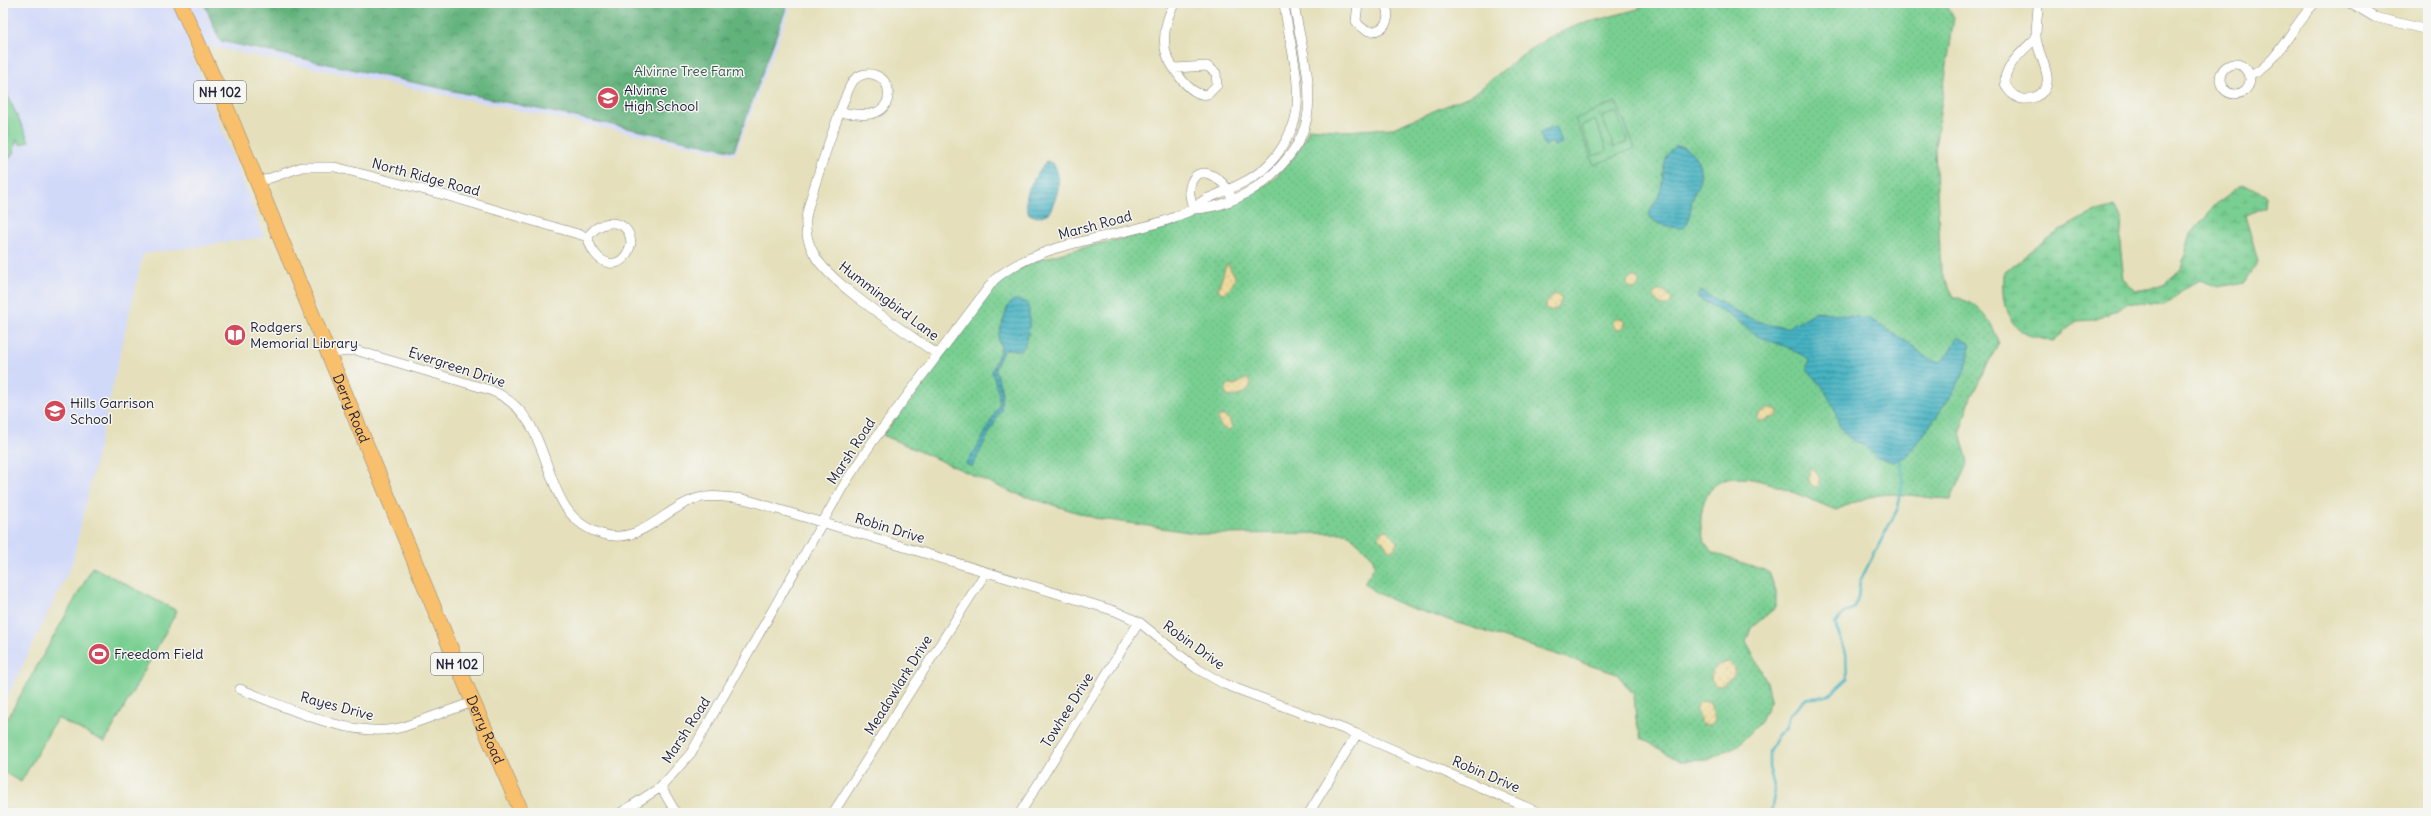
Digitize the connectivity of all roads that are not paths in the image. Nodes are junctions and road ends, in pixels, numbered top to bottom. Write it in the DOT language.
graph roads {
  1 [pos="180,3"];
  2 [pos="1175,3"];
  3 [pos="1284,3"];
  4 [pos="1294,3"];
  5 [pos="1358,3"];
  6 [pos="1384,3"];
  7 [pos="2038,3"];
  8 [pos="2315,3"];
  9 [pos="2351,3"];
  10 [pos="2428,30"];
  11 [pos="2036,38"];
  12 [pos="1175,68"];
  13 [pos="2250,76"];
  14 [pos="841,113"];
  15 [pos="256,183"];
  16 [pos="1229,190"];
  17 [pos="1233,200"];
  18 [pos="1193,209"];
  19 [pos="588,237"];
  20 [pos="328,354"];
  21 [pos="937,354"];
  22 [pos="824,522"];
  23 [pos="986,572"];
  24 [pos="1139,622"];
  25 [pos="240,689"];
  26 [pos="473,702"];
  27 [pos="1358,734"];
  28 [pos="661,787"];
  29 [pos="522,813"];
  30 [pos="620,813"];
  31 [pos="676,813"];
  32 [pos="833,813"];
  33 [pos="1020,813"];
  34 [pos="1309,813"];
  35 [pos="1540,813"];
  1 -- 15 [label="main road, Derry Road / NH 102"];
  2 -- 12 [label="street"];
  3 -- 16 [label="street, Marsh Road"];
  4 -- 17 [label="street, Marsh Road"];
  5 -- 6 [label="street"];
  7 -- 11 [label="street"];
  8 -- 13 [label="street"];
  9 -- 10 [label="street"];
  11 -- 11 [label="street"];
  12 -- 12 [label="street"];
  14 -- 14 [label="street, Hummingbird Lane"];
  14 -- 21 [label="street, Hummingbird Lane"];
  15 -- 19 [label="street, North Ridge Road"];
  15 -- 20 [label="main road, Derry Road / NH 102"];
  16 -- 17 [label="street"];
  16 -- 18 [label="street, Marsh Road"];
  16 -- 18 [label="street"];
  17 -- 18 [label="street, Marsh Road"];
  18 -- 21 [label="street, Marsh Road"];
  19 -- 19 [label="street"];
  20 -- 22 [label="street, Evergreen Drive"];
  20 -- 26 [label="main road, Derry Road / NH 102"];
  21 -- 22 [label="street, Marsh Road"];
  22 -- 23 [label="street, Robin Drive"];
  22 -- 28 [label="street, Marsh Road"];
  23 -- 24 [label="street, Robin Drive"];
  23 -- 32 [label="street, Meadowlark Drive"];
  24 -- 27 [label="street, Robin Drive"];
  24 -- 33 [label="street, Towhee Drive"];
  25 -- 26 [label="street, Rayes Drive"];
  26 -- 29 [label="main road, Derry Road / NH 102"];
  27 -- 34 [label="street"];
  27 -- 35 [label="street, Robin Drive"];
  28 -- 30 [label="street, Marsh Road"];
  28 -- 31 [label="street"];
}
